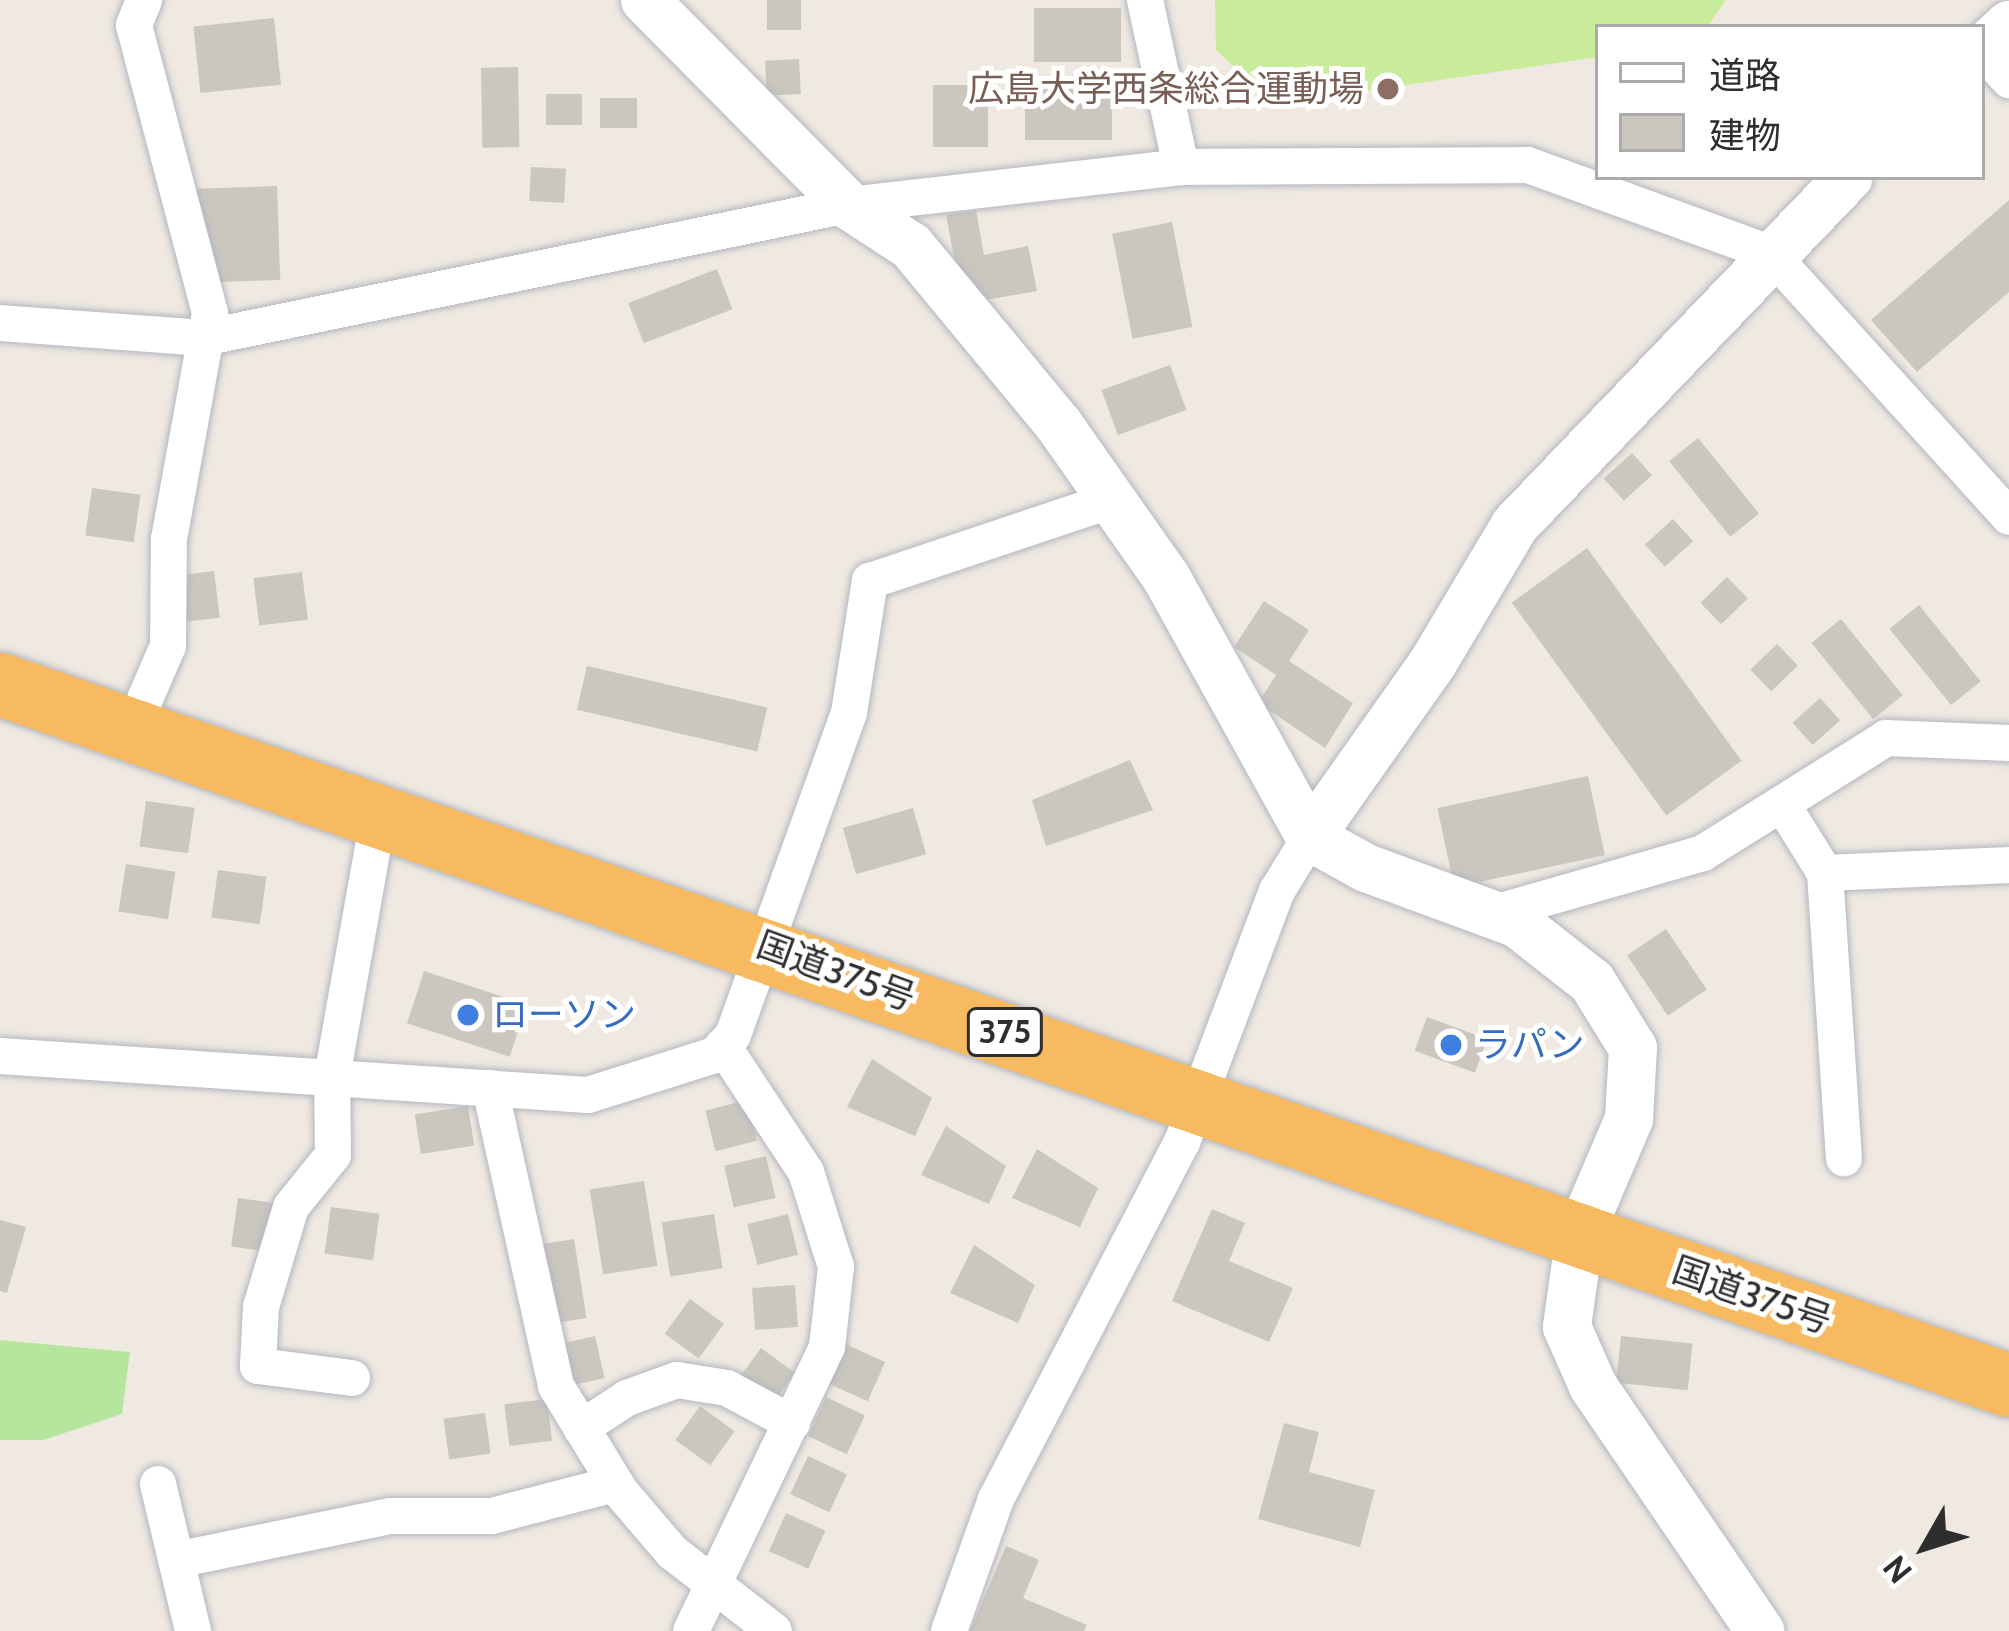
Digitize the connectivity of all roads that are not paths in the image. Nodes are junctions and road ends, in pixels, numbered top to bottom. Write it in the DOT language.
graph roads {
  1 [pos="144,0"];
  2 [pos="645,0"];
  3 [pos="1145,0"];
  4 [pos="2009,26"];
  5 [pos="1985,48"];
  6 [pos="1985,54"];
  7 [pos="2009,80"];
  8 [pos="1181,167"];
  9 [pos="1846,180"];
  10 [pos="848,205"];
  11 [pos="1769,253"];
  12 [pos="0,323"];
  13 [pos="203,338"];
  14 [pos="1112,500"];
  15 [pos="2009,517"];
  16 [pos="0,684"];
  17 [pos="132,729"];
  18 [pos="2009,743"];
  19 [pos="1782,804"];
  20 [pos="379,814"];
  21 [pos="1310,837"];
  22 [pos="2009,865"];
  23 [pos="1826,873"];
  24 [pos="1494,914"];
  25 [pos="764,946"];
  26 [pos="723,1046"];
  27 [pos="0,1055"];
  28 [pos="332,1077"];
  29 [pos="490,1088"];
  30 [pos="1201,1102"];
  31 [pos="1844,1158"];
  32 [pos="1580,1234"];
  33 [pos="352,1378"];
  34 [pos="2009,1385"];
  35 [pos="792,1423"];
  36 [pos="581,1428"];
  37 [pos="158,1484"];
  38 [pos="615,1484"];
  39 [pos="176,1560"];
  40 [pos="717,1582"];
  41 [pos="193,1631"];
  42 [pos="691,1631"];
  43 [pos="774,1631"];
  44 [pos="949,1631"];
  45 [pos="1760,1631"];
  1 -- 13 [label="street"];
  2 -- 10 [label="street"];
  3 -- 8 [label="street"];
  4 -- 5 [label="street"];
  6 -- 7 [label="street"];
  8 -- 10 [label="street"];
  8 -- 11 [label="street"];
  9 -- 11 [label="street"];
  10 -- 13 [label="street"];
  10 -- 14 [label="street"];
  11 -- 15 [label="street"];
  11 -- 21 [label="street"];
  12 -- 13 [label="street"];
  13 -- 17 [label="street"];
  14 -- 21 [label="street"];
  14 -- 25 [label="street"];
  16 -- 17 [label="highway, 国道375号 / 375"];
  17 -- 20 [label="highway, 国道375号 / 375"];
  18 -- 19 [label="street"];
  19 -- 23 [label="street"];
  19 -- 24 [label="street"];
  20 -- 25 [label="highway, 国道375号 / 375"];
  20 -- 28 [label="street"];
  21 -- 24 [label="street"];
  21 -- 30 [label="street"];
  22 -- 23 [label="street"];
  23 -- 31 [label="street"];
  24 -- 32 [label="street"];
  25 -- 26 [label="street"];
  25 -- 30 [label="highway, 国道375号 / 375"];
  26 -- 29 [label="street"];
  26 -- 35 [label="street"];
  27 -- 28 [label="street"];
  28 -- 29 [label="street"];
  28 -- 33 [label="street"];
  29 -- 36 [label="street"];
  30 -- 32 [label="highway, 国道375号 / 375"];
  30 -- 44 [label="street"];
  32 -- 34 [label="highway, 国道375号 / 375"];
  32 -- 45 [label="street"];
  35 -- 36 [label="street"];
  35 -- 40 [label="street"];
  36 -- 38 [label="street"];
  37 -- 39 [label="street"];
  38 -- 39 [label="street"];
  38 -- 40 [label="street"];
  39 -- 41 [label="street"];
  40 -- 42 [label="street"];
  40 -- 43 [label="street"];
}
